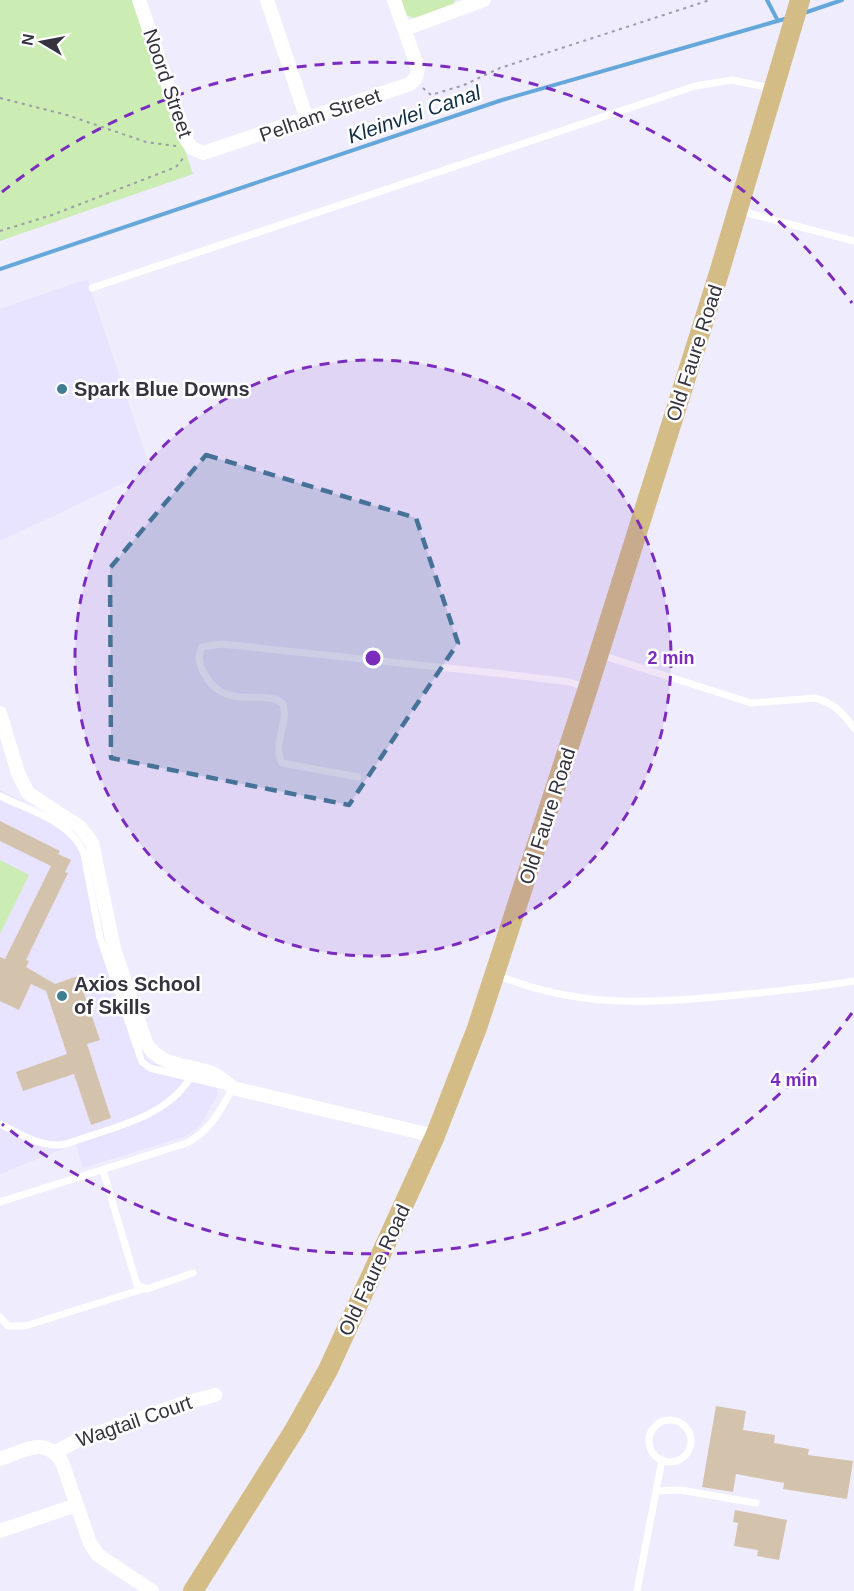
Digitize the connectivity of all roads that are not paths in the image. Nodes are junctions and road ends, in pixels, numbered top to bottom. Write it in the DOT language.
graph roads {
  1 [pos="139,0"];
  2 [pos="267,0"];
  3 [pos="394,0"];
  4 [pos="484,0"];
  5 [pos="800,0"];
  6 [pos="464,3"];
  7 [pos="405,29"];
  8 [pos="774,88"];
  9 [pos="307,119"];
  10 [pos="209,152"];
  11 [pos="738,210"];
  12 [pos="854,241"];
  13 [pos="92,288"];
  14 [pos="598,654"];
  15 [pos="588,688"];
  16 [pos="0,713"];
  17 [pos="854,728"];
  18 [pos="358,777"];
  19 [pos="0,796"];
  20 [pos="495,974"];
  21 [pos="854,981"];
  22 [pos="190,1078"];
  23 [pos="233,1088"];
  24 [pos="0,1124"];
  25 [pos="435,1136"];
  26 [pos="103,1170"];
  27 [pos="0,1202"];
  28 [pos="193,1273"];
  29 [pos="143,1289"];
  30 [pos="0,1317"];
  31 [pos="215,1395"];
  32 [pos="56,1452"];
  33 [pos="0,1459"];
  34 [pos="662,1460"];
  35 [pos="657,1491"];
  36 [pos="756,1503"];
  37 [pos="76,1505"];
  38 [pos="0,1531"];
  39 [pos="152,1591"];
  40 [pos="193,1591"];
  41 [pos="637,1591"];
  1 -- 10 [label="street, Noord Street"];
  2 -- 9 [label="street"];
  3 -- 7 [label="street"];
  4 -- 6 [label="street"];
  5 -- 8 [label="main road, Old Faure Road"];
  6 -- 7 [label="street"];
  7 -- 9 [label="street, Pelham Street"];
  8 -- 11 [label="main road, Old Faure Road"];
  8 -- 13 [label="lane"];
  9 -- 10 [label="street, Pelham Street"];
  11 -- 12 [label="lane"];
  11 -- 14 [label="main road, Old Faure Road"];
  14 -- 15 [label="main road, Old Faure Road"];
  14 -- 17 [label="lane"];
  15 -- 18 [label="lane"];
  15 -- 20 [label="main road, Old Faure Road"];
  16 -- 23 [label="street"];
  19 -- 22 [label="lane"];
  20 -- 21 [label="lane"];
  20 -- 25 [label="main road, Old Faure Road"];
  22 -- 23 [label="lane"];
  22 -- 24 [label="lane"];
  23 -- 25 [label="street"];
  23 -- 26 [label="lane"];
  25 -- 40 [label="main road, Old Faure Road"];
  26 -- 27 [label="lane"];
  26 -- 29 [label="lane"];
  28 -- 29 [label="lane"];
  29 -- 30 [label="lane"];
  31 -- 32 [label="street, Wagtail Court"];
  32 -- 33 [label="street"];
  32 -- 37 [label="street"];
  34 -- 34 [label="lane"];
  34 -- 35 [label="lane"];
  35 -- 36 [label="lane"];
  35 -- 41 [label="lane"];
  37 -- 38 [label="street"];
  37 -- 39 [label="street"];
}
